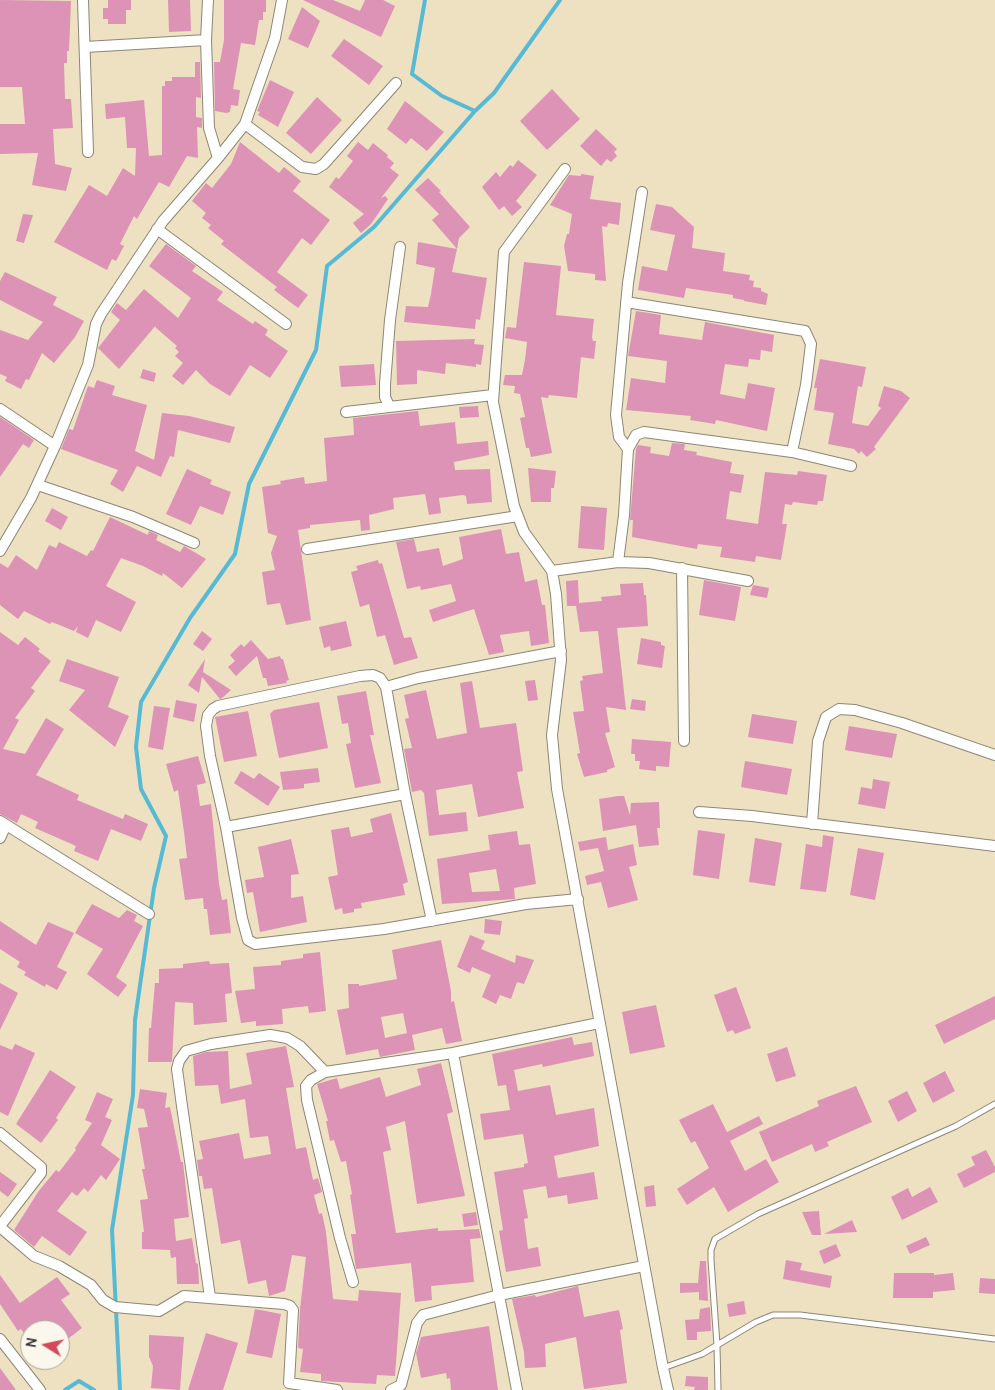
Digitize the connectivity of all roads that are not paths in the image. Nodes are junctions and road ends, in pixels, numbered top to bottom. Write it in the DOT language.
graph roads {
  1 [pos="83,0"];
  2 [pos="208,0"];
  3 [pos="282,0"];
  4 [pos="206,40"];
  5 [pos="85,47"];
  6 [pos="396,83"];
  7 [pos="245,124"];
  8 [pos="88,152"];
  9 [pos="218,158"];
  10 [pos="564,169"];
  11 [pos="642,192"];
  12 [pos="157,229"];
  13 [pos="400,247"];
  14 [pos="626,302"];
  15 [pos="286,324"];
  16 [pos="493,395"];
  17 [pos="389,406"];
  18 [pos="0,408"];
  19 [pos="346,412"];
  20 [pos="55,446"];
  21 [pos="628,449"];
  22 [pos="792,452"];
  23 [pos="851,466"];
  24 [pos="38,485"];
  25 [pos="518,516"];
  26 [pos="194,543"];
  27 [pos="307,549"];
  28 [pos="0,551"];
  29 [pos="618,562"];
  30 [pos="682,568"];
  31 [pos="552,571"];
  32 [pos="748,581"];
  33 [pos="561,651"];
  34 [pos="386,687"];
  35 [pos="684,741"];
  36 [pos="995,755"];
  37 [pos="405,794"];
  38 [pos="699,812"];
  39 [pos="3,823"];
  40 [pos="812,824"];
  41 [pos="226,827"];
  42 [pos="0,838"];
  43 [pos="995,846"];
  44 [pos="578,899"];
  45 [pos="150,914"];
  46 [pos="432,921"];
  47 [pos="599,1023"];
  48 [pos="453,1053"];
  49 [pos="324,1072"];
  50 [pos="995,1104"];
  51 [pos="0,1133"];
  52 [pos="0,1227"];
  53 [pos="644,1266"];
  54 [pos="353,1282"];
  55 [pos="499,1295"];
  56 [pos="210,1297"];
  57 [pos="0,1339"];
  58 [pos="995,1339"];
  59 [pos="717,1345"];
  60 [pos="663,1368"];
  61 [pos="38,1388"];
  62 [pos="337,1390"];
  63 [pos="391,1390"];
  64 [pos="518,1390"];
  65 [pos="666,1390"];
  66 [pos="718,1390"];
  1 -- 5 [label="street"];
  2 -- 4 [label="street"];
  3 -- 7 [label="street"];
  4 -- 5 [label="street"];
  4 -- 9 [label="street"];
  5 -- 8 [label="street"];
  6 -- 7 [label="street"];
  7 -- 9 [label="street"];
  9 -- 12 [label="street"];
  10 -- 16 [label="street"];
  11 -- 14 [label="street"];
  12 -- 15 [label="street"];
  12 -- 20 [label="street"];
  13 -- 17 [label="street"];
  14 -- 21 [label="street"];
  14 -- 22 [label="street"];
  16 -- 17 [label="street"];
  16 -- 25 [label="street"];
  17 -- 19 [label="street"];
  18 -- 20 [label="street"];
  20 -- 24 [label="street"];
  21 -- 22 [label="street"];
  21 -- 29 [label="street"];
  22 -- 23 [label="street"];
  24 -- 26 [label="street"];
  24 -- 28 [label="street"];
  25 -- 27 [label="street"];
  25 -- 31 [label="street"];
  29 -- 30 [label="street"];
  29 -- 31 [label="street"];
  30 -- 32 [label="street"];
  30 -- 35 [label="street"];
  31 -- 33 [label="street"];
  33 -- 34 [label="street"];
  33 -- 44 [label="street"];
  34 -- 37 [label="street"];
  34 -- 41 [label="street"];
  36 -- 40 [label="street"];
  37 -- 41 [label="street"];
  37 -- 46 [label="street"];
  38 -- 40 [label="street"];
  39 -- 42 [label="street"];
  39 -- 45 [label="street"];
  40 -- 43 [label="street"];
  41 -- 46 [label="street"];
  44 -- 46 [label="street"];
  44 -- 47 [label="street"];
  47 -- 48 [label="street"];
  47 -- 53 [label="street"];
  48 -- 49 [label="street"];
  48 -- 55 [label="street"];
  49 -- 54 [label="street"];
  49 -- 56 [label="street"];
  50 -- 59 [label="lane"];
  51 -- 52 [label="street"];
  52 -- 56 [label="street"];
  53 -- 55 [label="street"];
  53 -- 60 [label="street"];
  55 -- 63 [label="street"];
  55 -- 64 [label="street"];
  56 -- 62 [label="street"];
  57 -- 61 [label="street"];
  58 -- 59 [label="lane"];
  59 -- 60 [label="lane"];
  59 -- 66 [label="lane"];
  60 -- 65 [label="street"];
}
